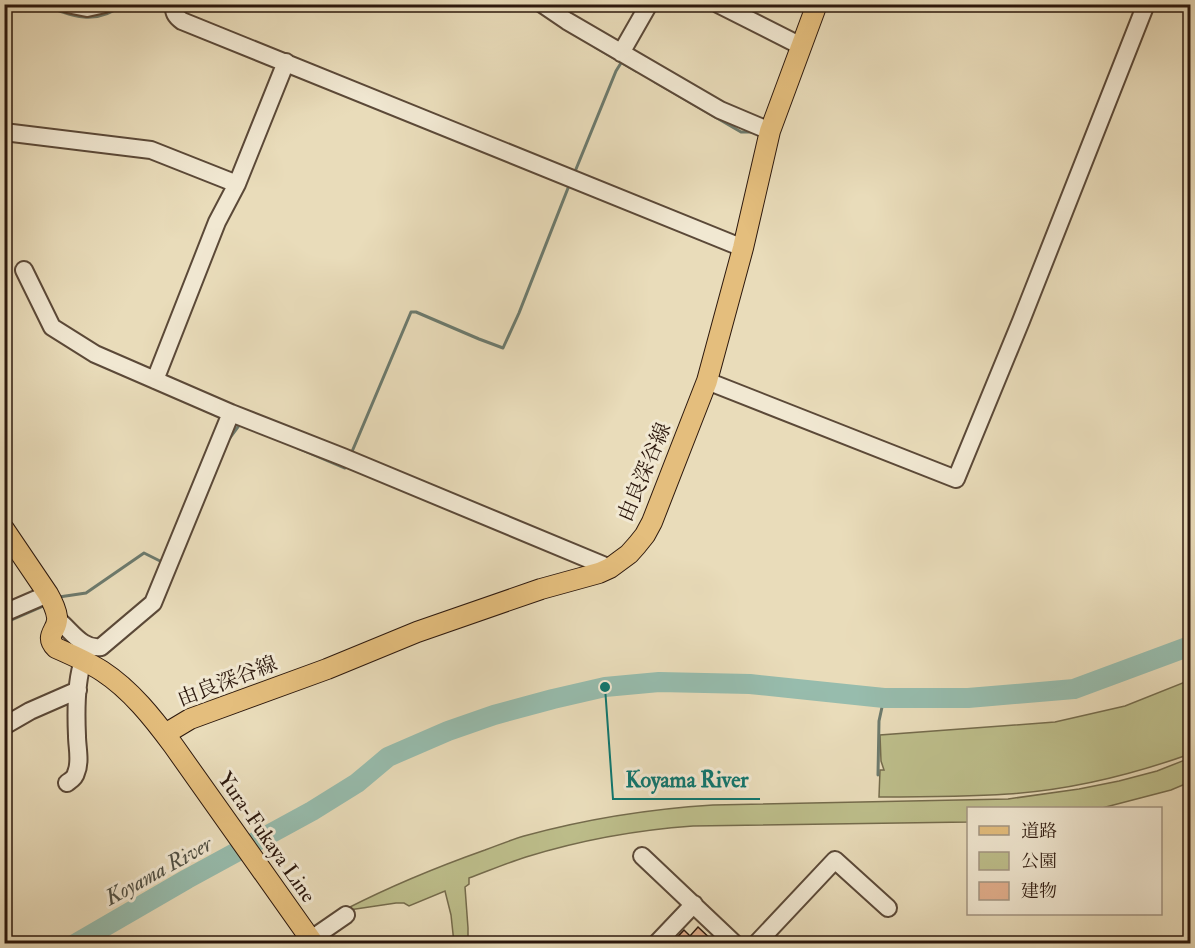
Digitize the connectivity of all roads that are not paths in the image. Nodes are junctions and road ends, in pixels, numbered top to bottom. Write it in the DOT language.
graph roads {
  1 [pos="68,4"];
  2 [pos="105,4"];
  3 [pos="173,4"];
  4 [pos="542,4"];
  5 [pos="649,4"];
  6 [pos="718,4"];
  7 [pos="817,4"];
  8 [pos="1146,4"];
  9 [pos="801,46"];
  10 [pos="621,53"];
  11 [pos="286,62"];
  12 [pos="770,131"];
  13 [pos="4,132"];
  14 [pos="237,184"];
  15 [pos="742,248"];
  16 [pos="24,270"];
  17 [pos="154,380"];
  18 [pos="707,381"];
  19 [pos="231,413"];
  20 [pos="4,529"];
  21 [pos="610,568"];
  22 [pos="48,594"];
  23 [pos="4,613"];
  24 [pos="58,620"];
  25 [pos="82,661"];
  26 [pos="78,690"];
  27 [pos="4,726"];
  28 [pos="165,734"];
  29 [pos="181,757"];
  30 [pos="67,783"];
  31 [pos="642,856"];
  32 [pos="694,904"];
  33 [pos="888,909"];
  34 [pos="346,915"];
  35 [pos="310,938"];
  36 [pos="656,944"];
  37 [pos="735,944"];
  38 [pos="756,944"];
  1 -- 2 [label="street"];
  3 -- 11 [label="street"];
  4 -- 10 [label="street"];
  5 -- 10 [label="street"];
  6 -- 9 [label="street"];
  7 -- 9 [label="main road, 由良深谷線"];
  8 -- 18 [label="street"];
  9 -- 12 [label="main road, 由良深谷線"];
  10 -- 12 [label="street"];
  11 -- 14 [label="street"];
  11 -- 15 [label="street"];
  12 -- 15 [label="main road, 由良深谷線"];
  13 -- 14 [label="street"];
  14 -- 17 [label="street"];
  15 -- 18 [label="main road, 由良深谷線"];
  16 -- 17 [label="street"];
  17 -- 19 [label="street"];
  18 -- 21 [label="main road, 由良深谷線"];
  19 -- 21 [label="street"];
  19 -- 24 [label="street"];
  20 -- 22 [label="main road"];
  21 -- 28 [label="main road, 由良深谷線"];
  22 -- 23 [label="street"];
  22 -- 24 [label="main road"];
  24 -- 25 [label="main road"];
  25 -- 26 [label="street"];
  25 -- 28 [label="main road"];
  26 -- 27 [label="street"];
  26 -- 30 [label="street"];
  28 -- 29 [label="main road, 由良深谷線"];
  29 -- 35 [label="main road, Yura-Fukaya Line"];
  31 -- 32 [label="street"];
  32 -- 36 [label="street"];
  32 -- 37 [label="street"];
  33 -- 38 [label="street"];
  34 -- 35 [label="street"];
}
